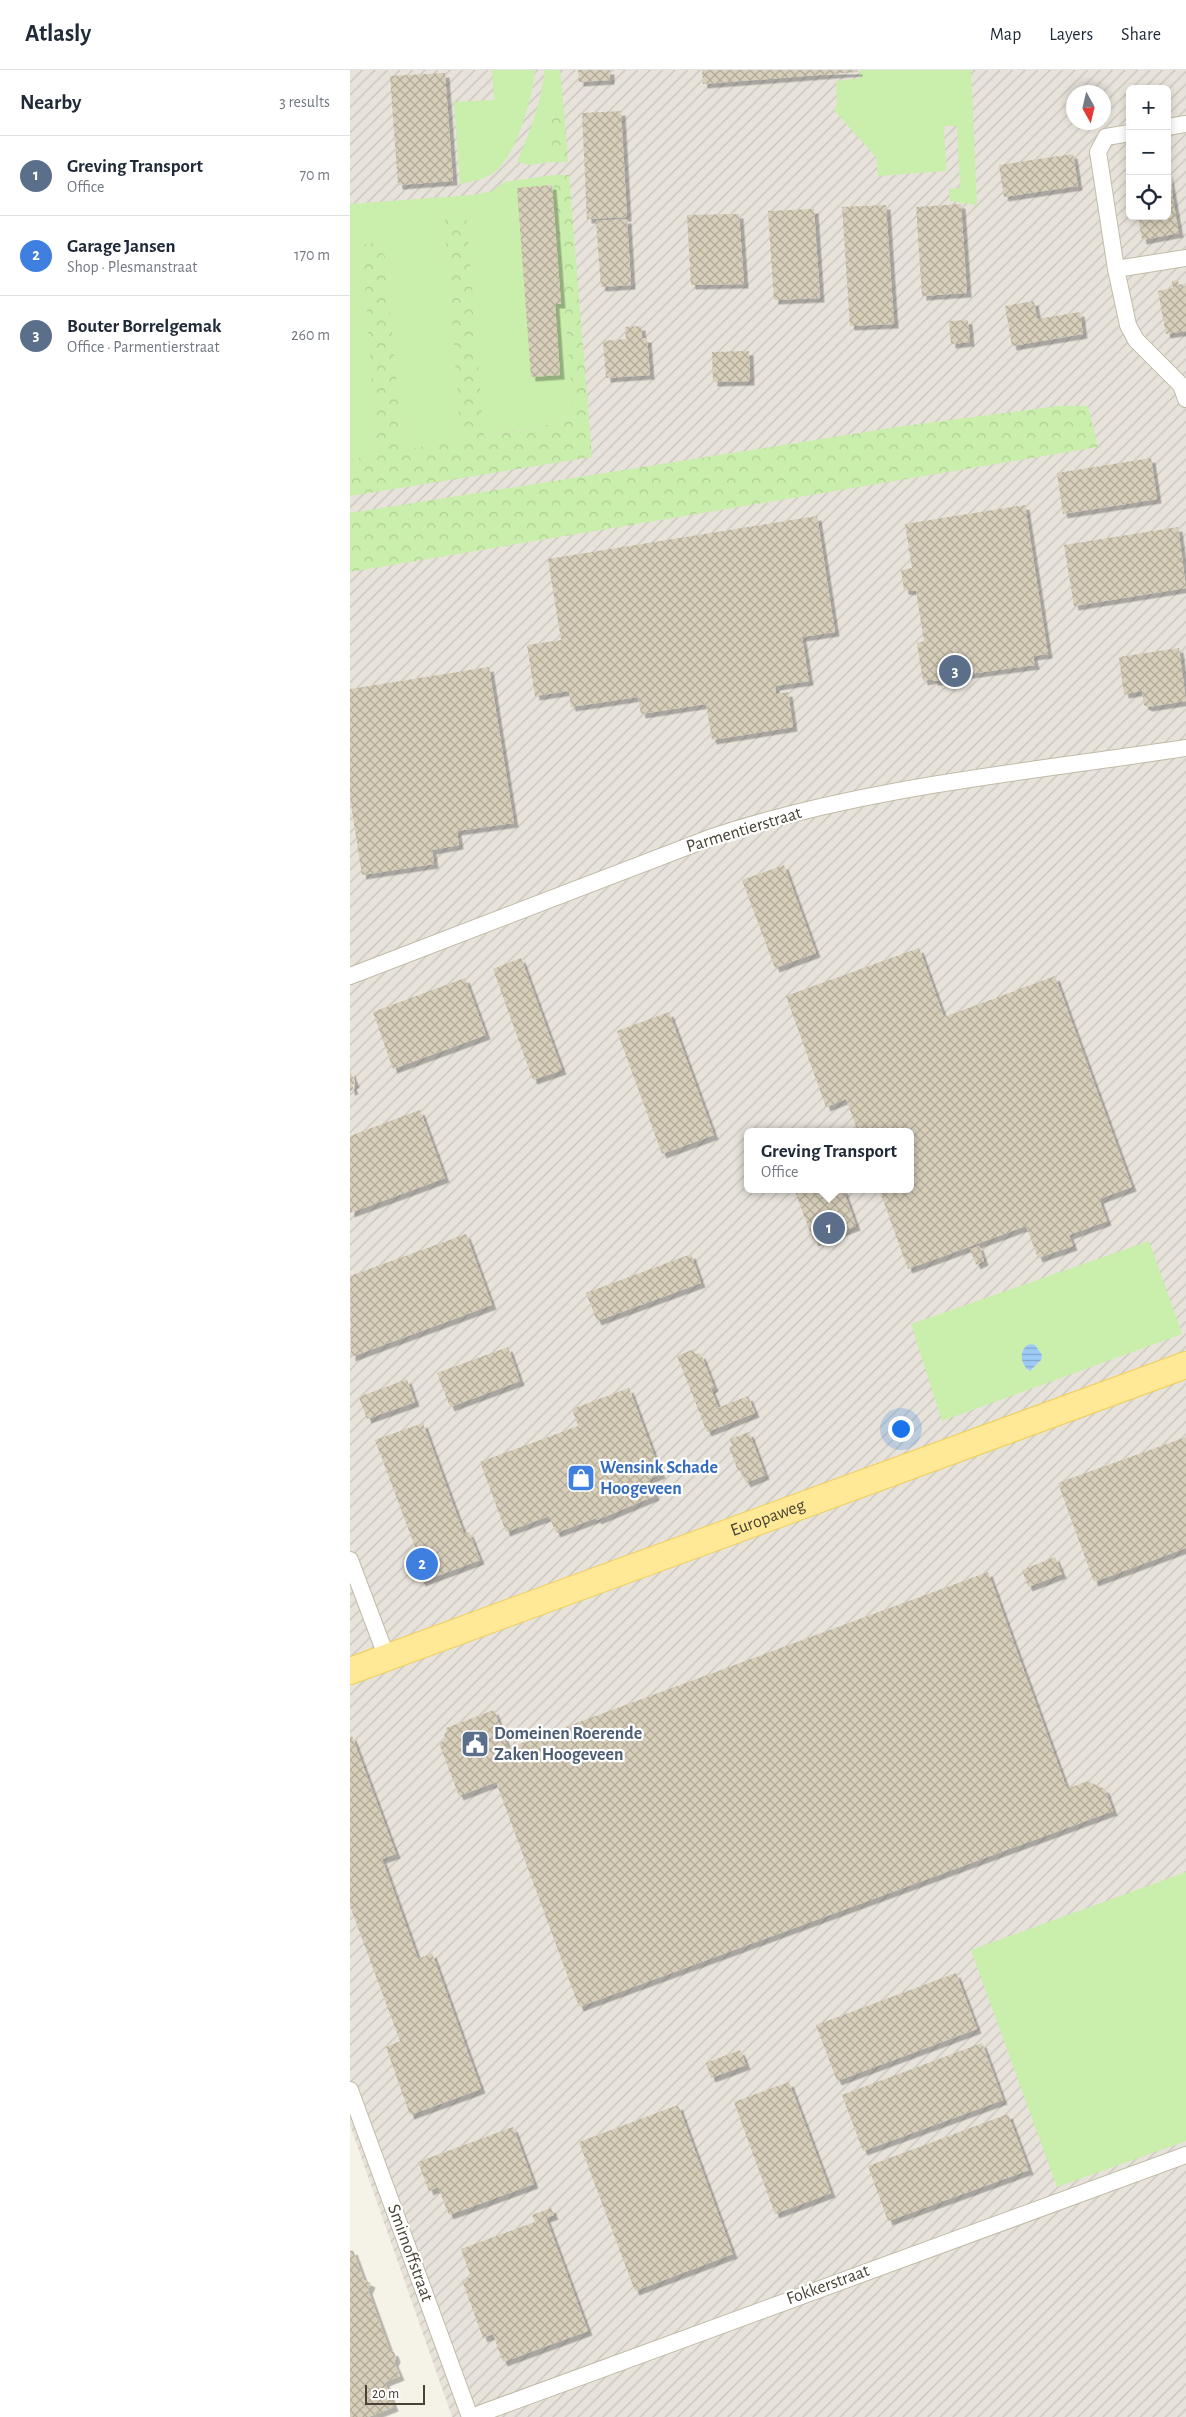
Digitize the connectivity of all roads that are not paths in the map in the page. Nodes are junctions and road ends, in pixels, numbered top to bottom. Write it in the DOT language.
graph roads {
  1 [pos="1186,124"];
  2 [pos="1171,126"];
  3 [pos="1126,134"];
  4 [pos="1186,258"];
  5 [pos="1116,269"];
  6 [pos="1184,392"];
  7 [pos="1186,748"];
  8 [pos="350,976"];
  9 [pos="1186,1365"];
  10 [pos="350,1560"];
  11 [pos="387,1658"];
  12 [pos="350,1671"];
  13 [pos="350,2090"];
  14 [pos="1186,2155"];
  15 [pos="471,2417"];
  1 -- 2 [label="street"];
  3 -- 5 [label="street"];
  4 -- 5 [label="street"];
  5 -- 6 [label="street"];
  7 -- 8 [label="street, Parmentierstraat"];
  9 -- 11 [label="main road, Europaweg"];
  10 -- 11 [label="street"];
  11 -- 12 [label="main road, Europaweg"];
  13 -- 15 [label="street, Smirnoffstraat"];
  14 -- 15 [label="street, Fokkerstraat"];
}
